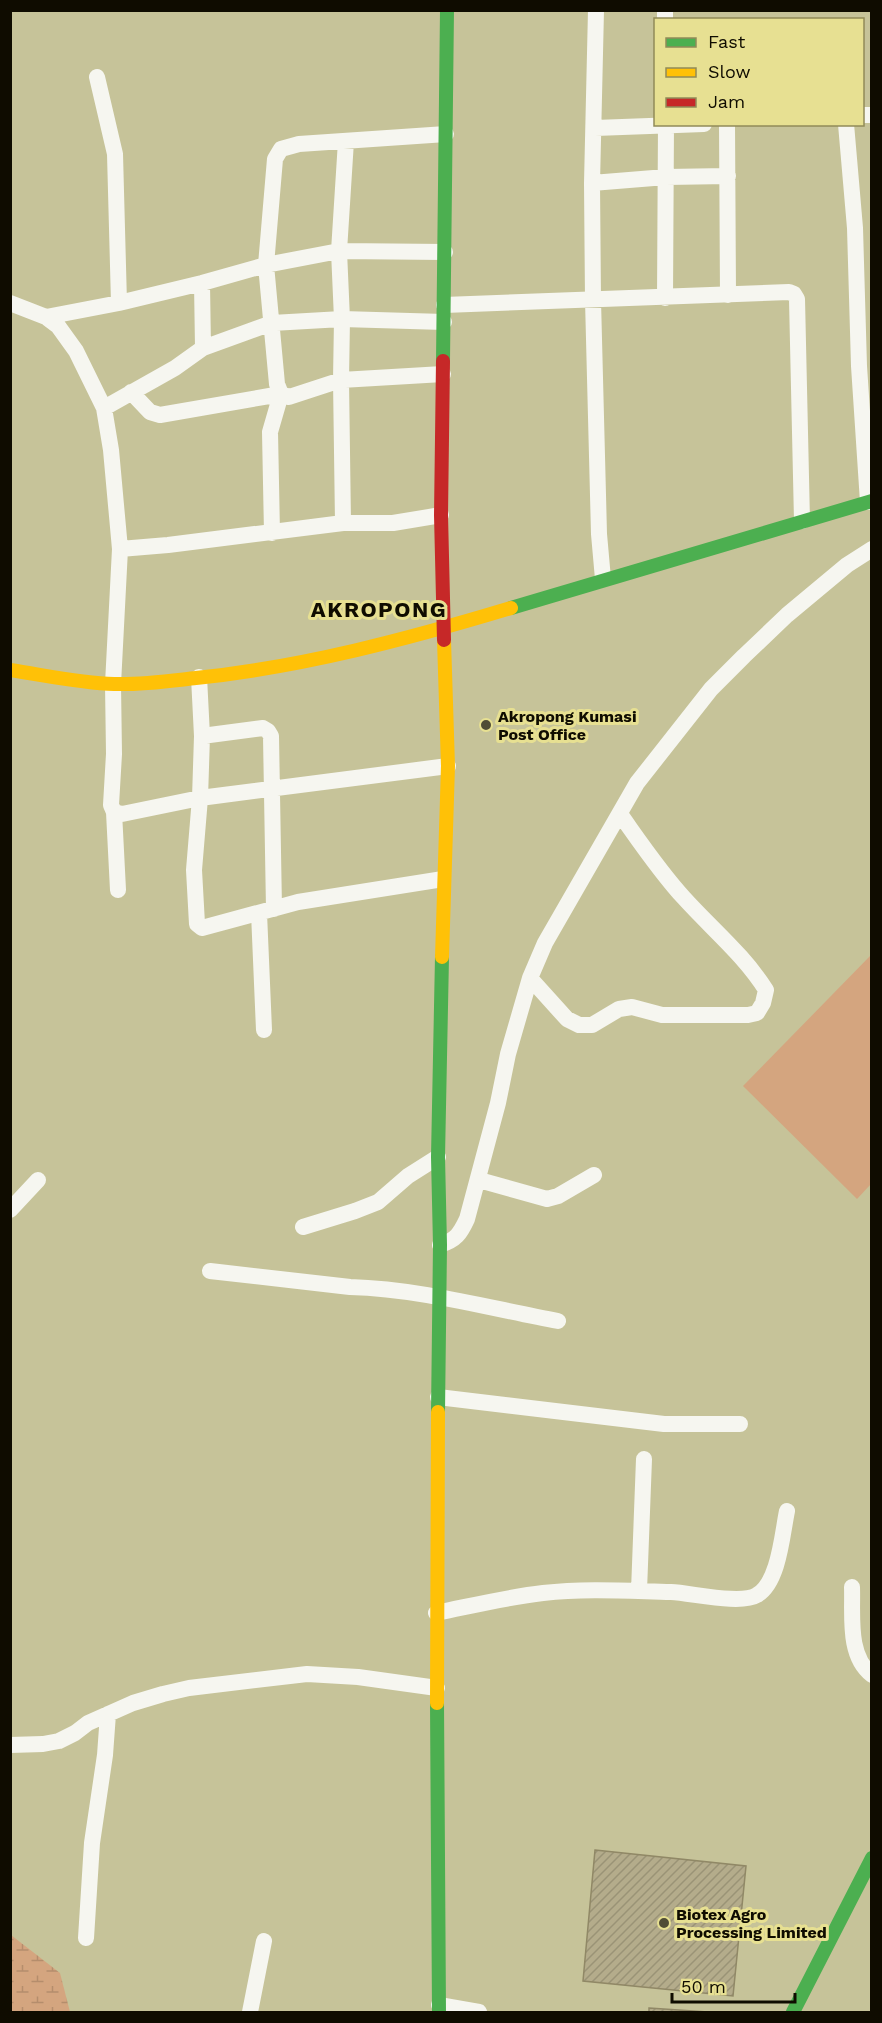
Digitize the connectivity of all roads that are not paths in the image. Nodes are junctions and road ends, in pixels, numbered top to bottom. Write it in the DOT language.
graph roads {
  1 [pos="447,10"];
  2 [pos="596,10"];
  3 [pos="97,77"];
  4 [pos="654,126"];
  5 [pos="666,126"];
  6 [pos="727,126"];
  7 [pos="846,126"];
  8 [pos="595,128"];
  9 [pos="446,135"];
  10 [pos="346,141"];
  11 [pos="728,176"];
  12 [pos="666,177"];
  13 [pos="592,183"];
  14 [pos="339,251"];
  15 [pos="445,252"];
  16 [pos="266,265"];
  17 [pos="202,283"];
  18 [pos="728,295"];
  19 [pos="665,298"];
  20 [pos="593,300"];
  21 [pos="10,303"];
  22 [pos="119,303"];
  23 [pos="444,305"];
  24 [pos="46,317"];
  25 [pos="342,319"];
  26 [pos="444,322"];
  27 [pos="272,323"];
  28 [pos="203,348"];
  29 [pos="442,374"];
  30 [pos="341,380"];
  31 [pos="131,392"];
  32 [pos="281,394"];
  33 [pos="104,408"];
  34 [pos="870,502"];
  35 [pos="441,515"];
  36 [pos="802,521"];
  37 [pos="344,523"];
  38 [pos="272,532"];
  39 [pos="120,549"];
  40 [pos="872,549"];
  41 [pos="603,579"];
  42 [pos="445,628"];
  43 [pos="10,670"];
  44 [pos="199,677"];
  45 [pos="113,684"];
  46 [pos="202,736"];
  47 [pos="448,766"];
  48 [pos="272,788"];
  49 [pos="200,798"];
  50 [pos="114,812"];
  51 [pos="620,814"];
  52 [pos="443,879"];
  53 [pos="118,890"];
  54 [pos="266,911"];
  55 [pos="530,978"];
  56 [pos="264,1030"];
  57 [pos="438,1157"];
  58 [pos="594,1175"];
  59 [pos="38,1180"];
  60 [pos="479,1180"];
  61 [pos="10,1210"];
  62 [pos="303,1227"];
  63 [pos="440,1245"];
  64 [pos="210,1271"];
  65 [pos="439,1297"];
  66 [pos="558,1322"];
  67 [pos="438,1397"];
  68 [pos="740,1424"];
  69 [pos="644,1459"];
  70 [pos="787,1511"];
  71 [pos="852,1587"];
  72 [pos="639,1591"];
  73 [pos="435,1613"];
  74 [pos="872,1675"];
  75 [pos="436,1688"];
  76 [pos="108,1714"];
  77 [pos="10,1745"];
  78 [pos="872,1858"];
  79 [pos="86,1938"];
  80 [pos="264,1941"];
  81 [pos="800,2008"];
  82 [pos="439,2009"];
  83 [pos="250,2013"];
  84 [pos="479,2013"];
  1 -- 9 [label="street"];
  2 -- 8 [label="street"];
  3 -- 22 [label="street"];
  4 -- 8 [label="street"];
  5 -- 12 [label="street"];
  6 -- 11 [label="street"];
  7 -- 34 [label="street"];
  8 -- 13 [label="street"];
  9 -- 10 [label="street"];
  9 -- 15 [label="street"];
  10 -- 14 [label="street"];
  10 -- 16 [label="street"];
  11 -- 12 [label="street"];
  11 -- 18 [label="street"];
  12 -- 13 [label="street"];
  12 -- 19 [label="street"];
  13 -- 20 [label="street"];
  14 -- 15 [label="street"];
  14 -- 16 [label="street"];
  14 -- 25 [label="street"];
  15 -- 23 [label="street"];
  16 -- 17 [label="street"];
  16 -- 27 [label="street"];
  17 -- 22 [label="street"];
  17 -- 28 [label="street"];
  18 -- 19 [label="street"];
  18 -- 36 [label="street"];
  19 -- 20 [label="street"];
  20 -- 23 [label="street"];
  20 -- 41 [label="street"];
  21 -- 24 [label="street"];
  22 -- 24 [label="street"];
  23 -- 26 [label="street"];
  24 -- 33 [label="street"];
  25 -- 26 [label="street"];
  25 -- 27 [label="street"];
  25 -- 30 [label="street"];
  26 -- 29 [label="street"];
  27 -- 28 [label="street"];
  27 -- 32 [label="street"];
  28 -- 31 [label="street"];
  29 -- 30 [label="street"];
  29 -- 35 [label="street"];
  30 -- 32 [label="street"];
  30 -- 37 [label="street"];
  31 -- 32 [label="street"];
  31 -- 33 [label="street"];
  32 -- 38 [label="street"];
  33 -- 39 [label="street"];
  34 -- 36 [label="street"];
  35 -- 37 [label="street"];
  35 -- 42 [label="street"];
  36 -- 41 [label="street"];
  37 -- 38 [label="street"];
  38 -- 39 [label="street"];
  39 -- 45 [label="street"];
  40 -- 51 [label="street"];
  41 -- 42 [label="street"];
  42 -- 44 [label="street"];
  42 -- 47 [label="street"];
  43 -- 45 [label="street"];
  44 -- 45 [label="street"];
  44 -- 46 [label="street"];
  45 -- 50 [label="street"];
  46 -- 48 [label="street"];
  46 -- 49 [label="street"];
  47 -- 48 [label="street"];
  47 -- 52 [label="street"];
  48 -- 49 [label="street"];
  48 -- 54 [label="street"];
  49 -- 50 [label="street"];
  49 -- 54 [label="street"];
  50 -- 53 [label="street"];
  51 -- 55 [label="street"];
  51 -- 55 [label="street"];
  52 -- 54 [label="street"];
  52 -- 57 [label="street"];
  54 -- 56 [label="street"];
  55 -- 60 [label="street"];
  57 -- 62 [label="street"];
  57 -- 63 [label="street"];
  58 -- 60 [label="street"];
  59 -- 61 [label="street"];
  60 -- 63 [label="street"];
  63 -- 65 [label="street"];
  64 -- 65 [label="street"];
  65 -- 66 [label="street"];
  65 -- 67 [label="street"];
  67 -- 68 [label="street"];
  67 -- 73 [label="street"];
  69 -- 72 [label="street"];
  70 -- 72 [label="street"];
  71 -- 74 [label="street"];
  72 -- 73 [label="street"];
  73 -- 75 [label="street"];
  75 -- 76 [label="street"];
  75 -- 82 [label="street"];
  76 -- 77 [label="street"];
  76 -- 79 [label="street"];
  78 -- 81 [label="street"];
  80 -- 83 [label="street"];
  82 -- 84 [label="street"];
}
